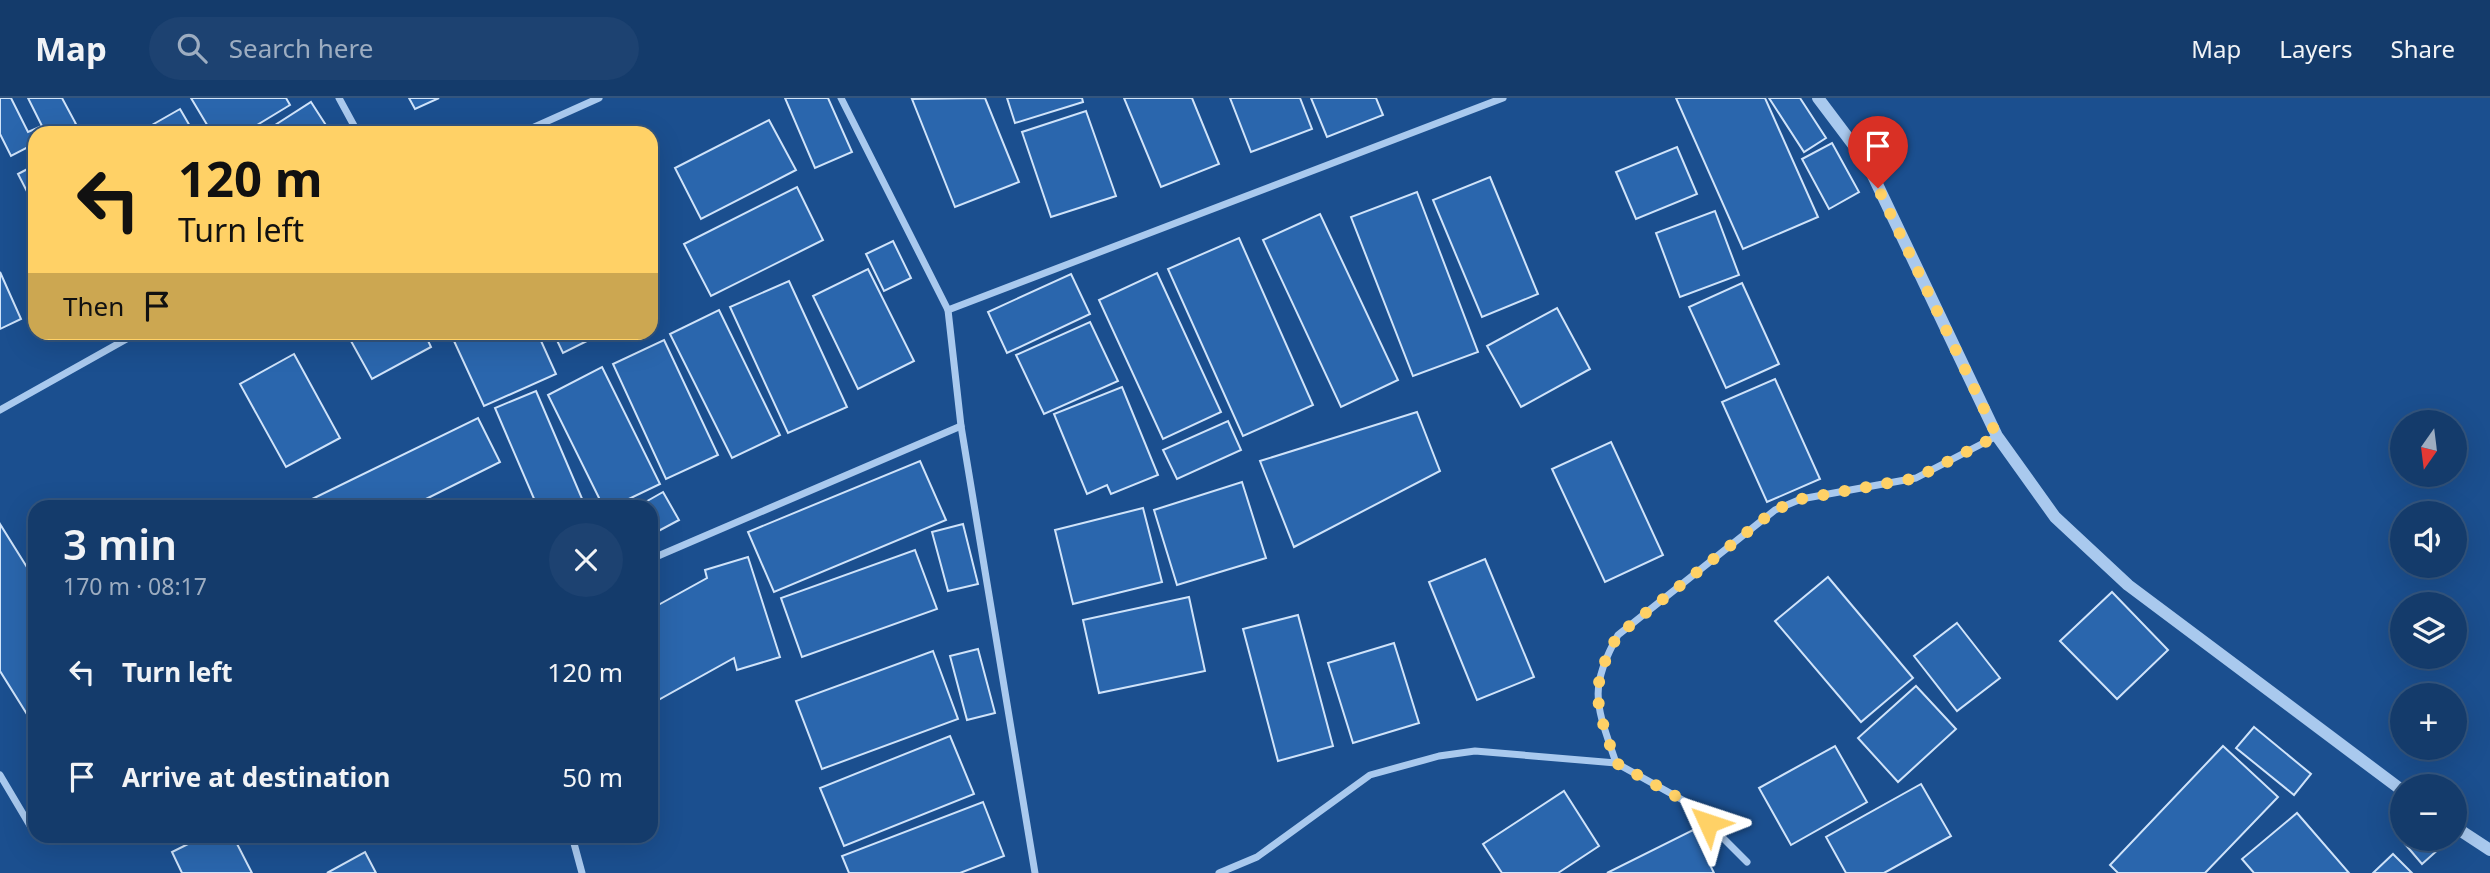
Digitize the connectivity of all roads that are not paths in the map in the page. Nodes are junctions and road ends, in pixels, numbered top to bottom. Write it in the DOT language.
graph roads {
  1 [pos="339,98"];
  2 [pos="599,98"];
  3 [pos="841,98"];
  4 [pos="1503,98"];
  5 [pos="1818,98"];
  6 [pos="354,126"];
  7 [pos="537,126"];
  8 [pos="948,310"];
  9 [pos="125,340"];
  10 [pos="0,410"];
  11 [pos="961,426"];
  12 [pos="1997,436"];
  13 [pos="658,556"];
  14 [pos="1616,763"];
  15 [pos="0,775"];
  16 [pos="2390,782"];
  17 [pos="28,822"];
  18 [pos="2467,835"];
  19 [pos="574,843"];
  20 [pos="2490,850"];
  21 [pos="1747,862"];
  22 [pos="582,873"];
  23 [pos="1035,873"];
  24 [pos="1219,873"];
  1 -- 6 [label="street"];
  2 -- 7 [label="street"];
  3 -- 8 [label="street"];
  4 -- 8 [label="street"];
  5 -- 12 [label="street"];
  8 -- 11 [label="street"];
  9 -- 10 [label="street"];
  11 -- 13 [label="street"];
  11 -- 23 [label="street"];
  12 -- 14 [label="street"];
  12 -- 16 [label="street"];
  14 -- 21 [label="street"];
  14 -- 24 [label="street"];
  15 -- 17 [label="street"];
  18 -- 20 [label="street"];
  19 -- 22 [label="street"];
}
